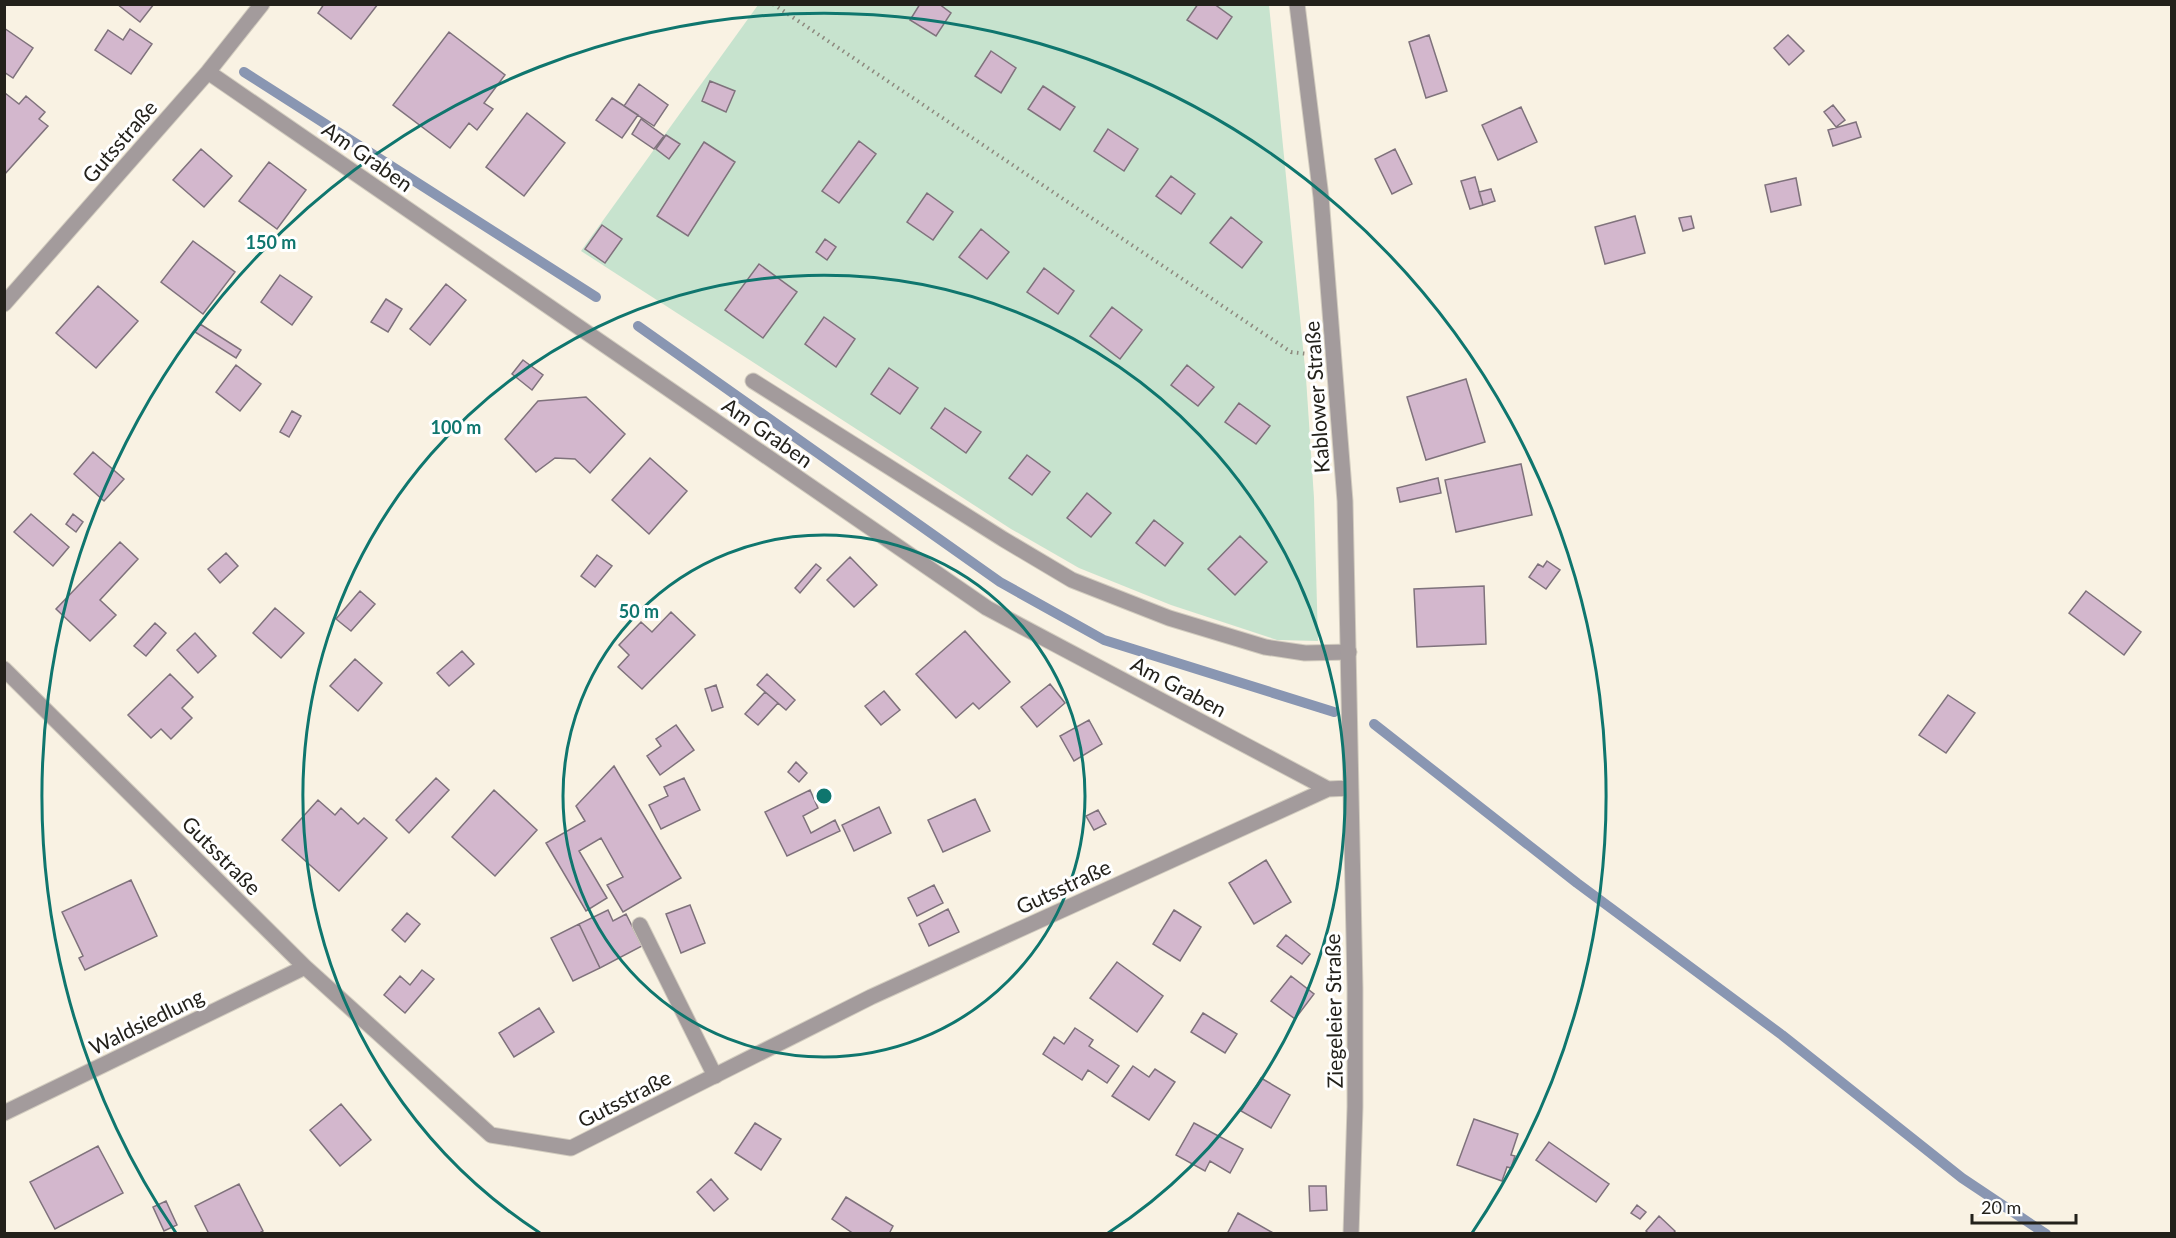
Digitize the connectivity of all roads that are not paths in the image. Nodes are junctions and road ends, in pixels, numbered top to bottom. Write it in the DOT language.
graph roads {
  1 [pos="262,4"];
  2 [pos="1297,4"];
  3 [pos="207,72"];
  4 [pos="4,304"];
  5 [pos="753,381"];
  6 [pos="1349,652"];
  7 [pos="4,669"];
  8 [pos="1350,788"];
  9 [pos="1328,789"];
  10 [pos="640,925"];
  11 [pos="305,967"];
  12 [pos="715,1076"];
  13 [pos="4,1113"];
  14 [pos="1351,1233"];
  1 -- 3 [label="street, Gutsstraße"];
  2 -- 6 [label="street, Kablower Straße"];
  3 -- 4 [label="street, Gutsstraße"];
  3 -- 9 [label="street, Am Graben"];
  5 -- 6 [label="street"];
  6 -- 8 [label="street, Kablower Straße"];
  7 -- 11 [label="street, Gutsstraße"];
  8 -- 9 [label="street, Gutsstraße"];
  8 -- 14 [label="street, Ziegeleier Straße"];
  9 -- 12 [label="street, Gutsstraße"];
  10 -- 12 [label="street"];
  11 -- 12 [label="street, Gutsstraße"];
  11 -- 13 [label="street, Waldsiedlung"];
}
